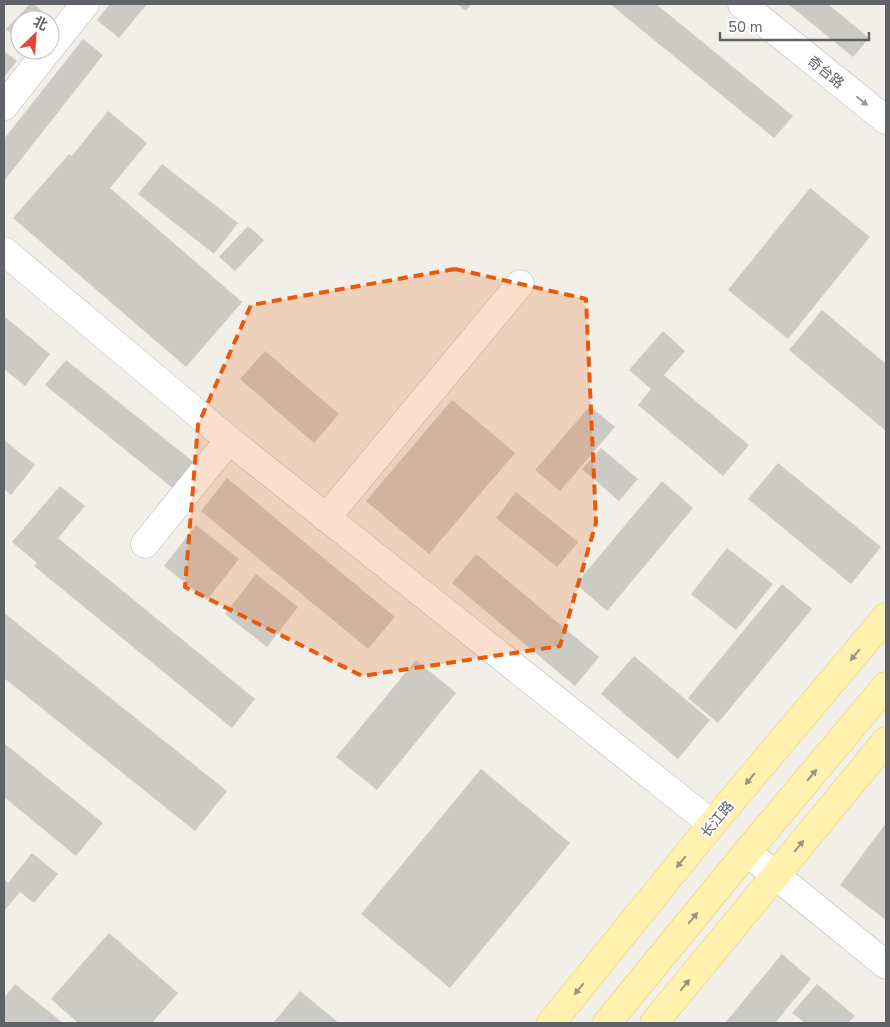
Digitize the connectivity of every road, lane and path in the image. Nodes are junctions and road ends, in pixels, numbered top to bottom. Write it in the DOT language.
graph roads {
  1 [pos="85,4"];
  2 [pos="742,4"];
  3 [pos="60,35"];
  4 [pos="40,60"];
  5 [pos="4,106"];
  6 [pos="886,120"];
  7 [pos="4,250"];
  8 [pos="520,284"];
  9 [pos="229,440"];
  10 [pos="326,518"];
  11 [pos="145,544"];
  12 [pos="886,617"];
  13 [pos="886,686"];
  14 [pos="886,740"];
  15 [pos="712,824"];
  16 [pos="747,852"];
  17 [pos="776,875"];
  18 [pos="886,965"];
  19 [pos="551,1023"];
  20 [pos="607,1023"];
  21 [pos="654,1023"];
  1 -- 3 [label="street"];
  2 -- 6 [label="street, 奇台路, one-way"];
  4 -- 5 [label="street"];
  7 -- 9 [label="street"];
  8 -- 10 [label="street"];
  9 -- 10 [label="street"];
  9 -- 11 [label="street"];
  10 -- 15 [label="street"];
  12 -- 15 [label="main road, 长江路, one-way"];
  16 -- 13 [label="main road, one-way"];
  17 -- 14 [label="main road, one-way"];
  15 -- 19 [label="main road, 长江路, one-way"];
  16 -- 17 [label="street"];
  20 -- 16 [label="main road, one-way"];
  17 -- 18 [label="street"];
  21 -- 17 [label="main road, one-way"];
}
